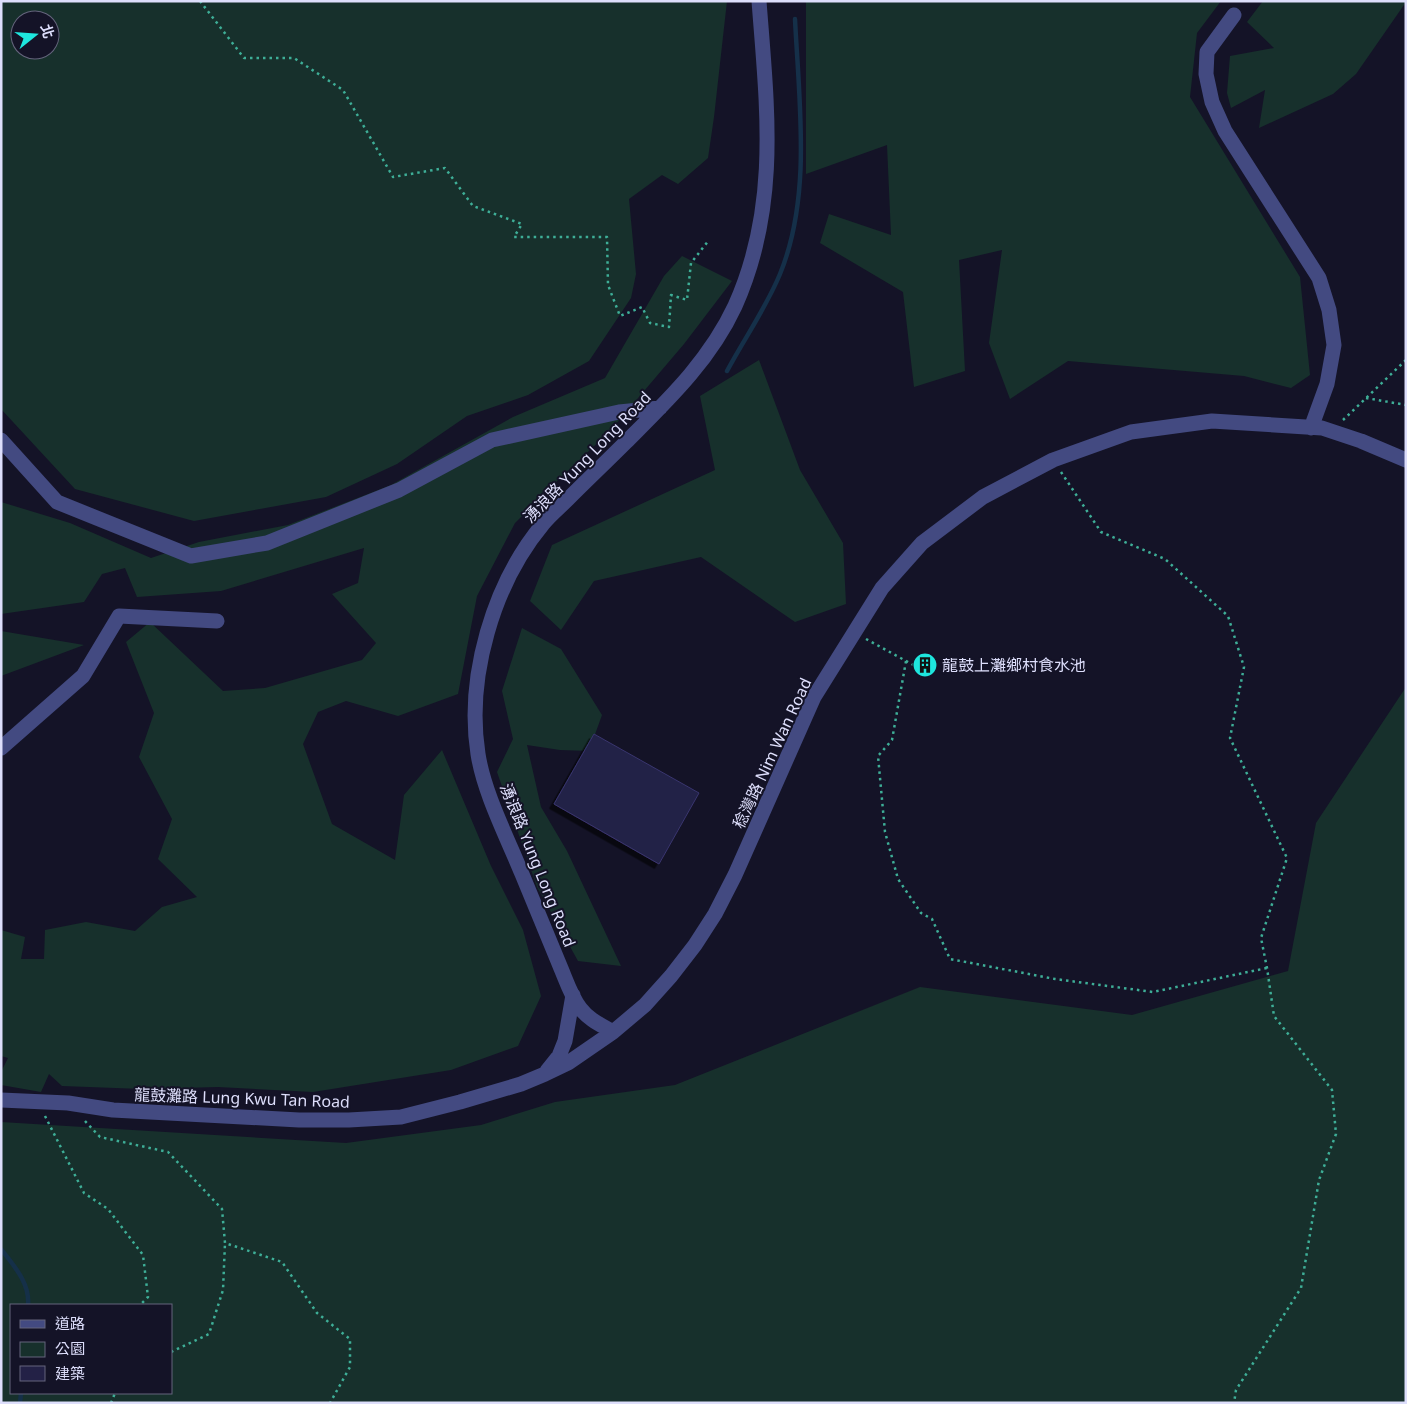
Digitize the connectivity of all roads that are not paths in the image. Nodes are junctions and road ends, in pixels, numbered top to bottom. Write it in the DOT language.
graph roads {
  1 [pos="759,1"];
  2 [pos="1234,15"];
  3 [pos="660,408"];
  4 [pos="1311,428"];
  5 [pos="1,440"];
  6 [pos="1406,460"];
  7 [pos="217,621"];
  8 [pos="1,748"];
  9 [pos="573,995"];
  10 [pos="613,1032"];
  11 [pos="545,1074"];
  12 [pos="1,1100"];
  1 -- 3 [label="street, 湧浪路 Yung Long Road"];
  2 -- 4 [label="street"];
  3 -- 5 [label="street"];
  3 -- 9 [label="street, 湧浪路 Yung Long Road"];
  4 -- 6 [label="street, 稔灣路 Nim Wan Road"];
  4 -- 10 [label="street, 稔灣路 Nim Wan Road"];
  7 -- 8 [label="street"];
  9 -- 10 [label="street, 湧浪路 Yung Long Road"];
  9 -- 11 [label="street"];
  10 -- 11 [label="street, 龍鼓灘路 Lung Kwu Tan Road"];
  11 -- 12 [label="street, 龍鼓灘路 Lung Kwu Tan Road"];
}
